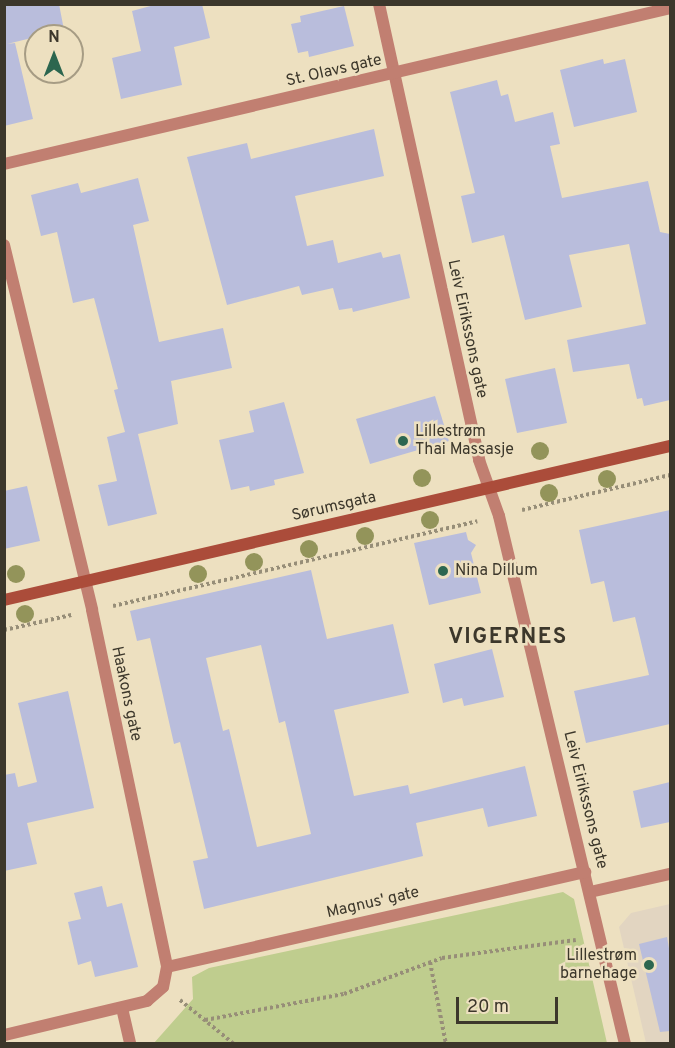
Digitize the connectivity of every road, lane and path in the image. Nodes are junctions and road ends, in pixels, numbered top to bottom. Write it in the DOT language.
graph roads {
  1 [pos="379,4"];
  2 [pos="670,8"];
  3 [pos="393,74"];
  4 [pos="4,164"];
  5 [pos="4,245"];
  6 [pos="670,446"];
  7 [pos="670,475"];
  8 [pos="489,488"];
  9 [pos="519,511"];
  10 [pos="480,520"];
  11 [pos="85,583"];
  12 [pos="4,600"];
  13 [pos="107,607"];
  14 [pos="76,614"];
  15 [pos="4,630"];
  16 [pos="585,872"];
  17 [pos="670,874"];
  18 [pos="590,891"];
  19 [pos="600,936"];
  20 [pos="430,962"];
  21 [pos="167,968"];
  22 [pos="163,987"];
  23 [pos="122,1008"];
  24 [pos="205,1020"];
  25 [pos="4,1035"];
  26 [pos="130,1044"];
  27 [pos="234,1044"];
  28 [pos="446,1044"];
  29 [pos="625,1044"];
  1 -- 3 [label="street, Leiv Eirikssons gate"];
  2 -- 3 [label="street, St. Olavs gate"];
  3 -- 4 [label="street, St. Olavs gate"];
  3 -- 8 [label="street, Leiv Eirikssons gate"];
  5 -- 11 [label="street, Haakons gate"];
  6 -- 8 [label="main road, Sørumsgata"];
  7 -- 9 [label="path"];
  8 -- 11 [label="main road, Sørumsgata"];
  8 -- 16 [label="street, Leiv Eirikssons gate"];
  10 -- 13 [label="path"];
  11 -- 12 [label="main road, Sørumsgata"];
  11 -- 21 [label="street, Haakons gate"];
  14 -- 15 [label="path"];
  16 -- 18 [label="street, Leiv Eirikssons gate"];
  16 -- 21 [label="street, Magnus' gate"];
  17 -- 18 [label="street"];
  18 -- 19 [label="street, Leiv Eirikssons gate"];
  19 -- 20 [label="path"];
  19 -- 29 [label="street, Leiv Eirikssons gate"];
  20 -- 24 [label="path"];
  20 -- 28 [label="path"];
  21 -- 22 [label="street, Haakons gate"];
  22 -- 23 [label="street"];
  22 -- 24 [label="path"];
  23 -- 25 [label="street"];
  23 -- 26 [label="street"];
  24 -- 27 [label="path"];
}
